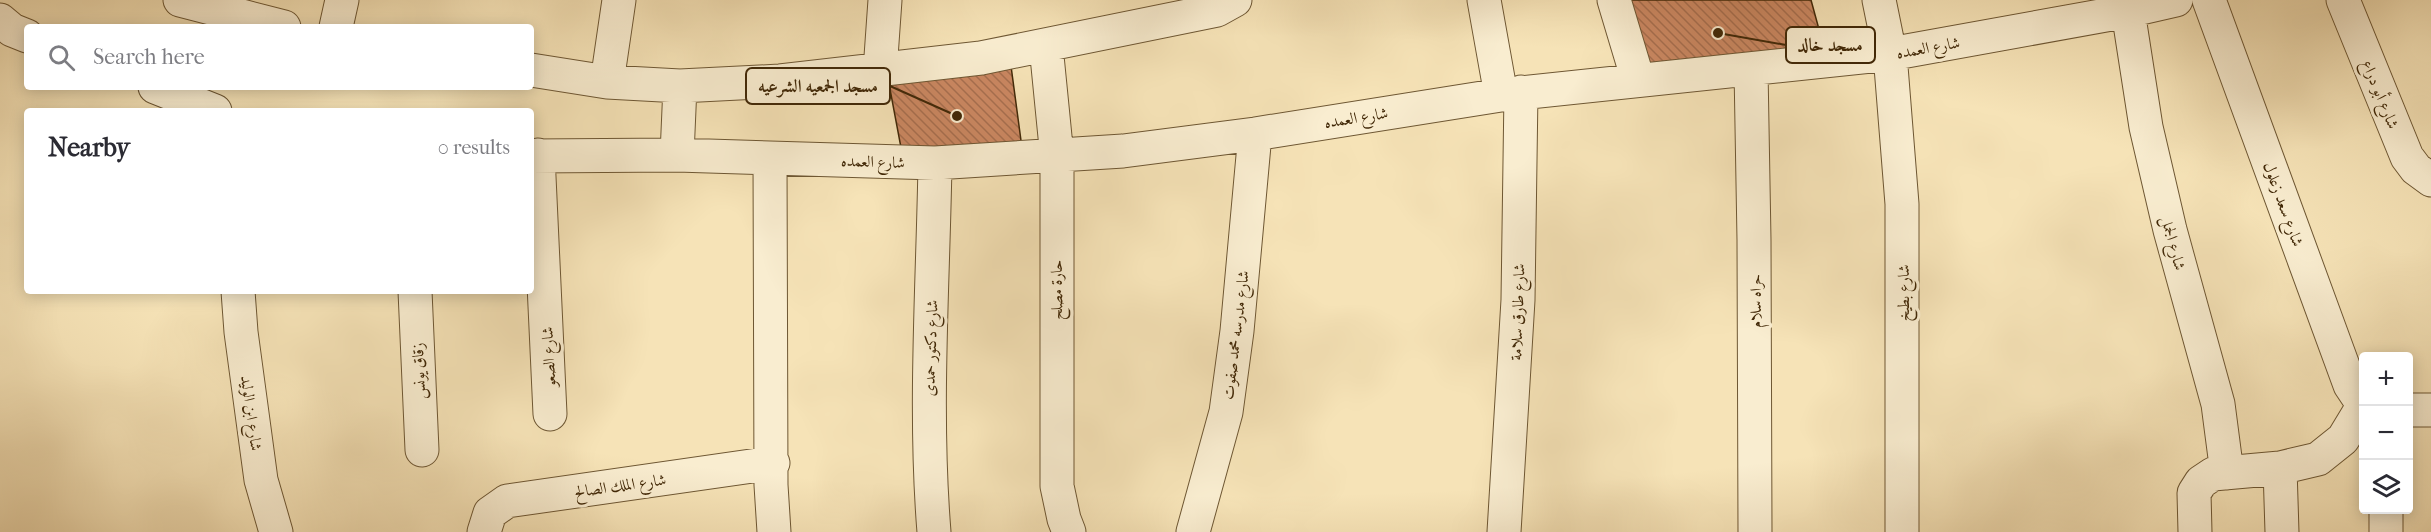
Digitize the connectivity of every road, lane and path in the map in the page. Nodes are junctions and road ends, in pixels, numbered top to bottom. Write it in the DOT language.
graph roads {
  1 [pos="180,0"];
  2 [pos="342,0"];
  3 [pos="619,0"];
  4 [pos="885,0"];
  5 [pos="1235,0"];
  6 [pos="1484,0"];
  7 [pos="1614,0"];
  8 [pos="1879,0"];
  9 [pos="2176,0"];
  10 [pos="2209,0"];
  11 [pos="2343,0"];
  12 [pos="2074,10"];
  13 [pos="2128,11"];
  14 [pos="1126,15"];
  15 [pos="0,20"];
  16 [pos="272,24"];
  17 [pos="337,24"];
  18 [pos="24,35"];
  19 [pos="1046,46"];
  20 [pos="1890,54"];
  21 [pos="1751,69"];
  22 [pos="534,70"];
  23 [pos="880,71"];
  24 [pos="1638,80"];
  25 [pos="607,82"];
  26 [pos="680,86"];
  27 [pos="162,90"];
  28 [pos="1511,94"];
  29 [pos="207,108"];
  30 [pos="1255,134"];
  31 [pos="534,155"];
  32 [pos="677,155"];
  33 [pos="1057,157"];
  34 [pos="770,158"];
  35 [pos="935,163"];
  36 [pos="2431,180"];
  37 [pos="238,294"];
  38 [pos="415,294"];
  39 [pos="2359,400"];
  40 [pos="2413,410"];
  41 [pos="2431,410"];
  42 [pos="2359,413"];
  43 [pos="550,414"];
  44 [pos="422,450"];
  45 [pos="772,463"];
  46 [pos="2280,468"];
  47 [pos="2227,473"];
  48 [pos="2386,514"];
  49 [pos="276,532"];
  50 [pos="484,532"];
  51 [pos="774,532"];
  52 [pos="933,532"];
  53 [pos="1069,532"];
  54 [pos="1193,532"];
  55 [pos="1504,532"];
  56 [pos="1755,532"];
  57 [pos="1902,532"];
  58 [pos="2195,532"];
  59 [pos="2282,532"];
  60 [pos="2386,532"];
  1 -- 16 [label="street"];
  2 -- 17 [label="street"];
  3 -- 25 [label="street"];
  4 -- 23 [label="street"];
  5 -- 14 [label="street"];
  6 -- 28 [label="street, شارع طارق سلامة"];
  7 -- 24 [label="street"];
  8 -- 20 [label="street, شارع بطيخ"];
  9 -- 13 [label="street, شارع العمده"];
  10 -- 39 [label="street, شارع سعد زعلول"];
  11 -- 36 [label="street, شارع أبو دراع"];
  12 -- 13 [label="street, شارع العمده"];
  12 -- 20 [label="street, شارع العمده"];
  13 -- 47 [label="street, شارع الجمل"];
  14 -- 19 [label="street"];
  15 -- 18 [label="street"];
  19 -- 23 [label="street"];
  19 -- 33 [label="street, حارة مصلح"];
  20 -- 21 [label="street, شارع العمده"];
  20 -- 57 [label="street, شارع بطيخ"];
  21 -- 24 [label="street, شارع العمده"];
  21 -- 56 [label="street, حراه سلام"];
  22 -- 25 [label="street"];
  23 -- 26 [label="street"];
  24 -- 28 [label="street, شارع العمده"];
  25 -- 26 [label="street"];
  26 -- 32 [label="street"];
  27 -- 29 [label="street"];
  28 -- 30 [label="street, شارع العمده"];
  28 -- 55 [label="street, شارع طارق سلامة"];
  30 -- 33 [label="street, شارع العمده"];
  30 -- 54 [label="street, شارع مدرسه محمد صفوت"];
  31 -- 32 [label="street, شارع العمده"];
  31 -- 43 [label="street, شارع الصعو"];
  32 -- 34 [label="street, شارع العمده"];
  33 -- 35 [label="street, شارع العمده"];
  33 -- 53 [label="street, حارة مصلح"];
  34 -- 35 [label="street, شارع العمده"];
  34 -- 45 [label="street"];
  35 -- 52 [label="street, شارع دكتور حمدى"];
  37 -- 49 [label="street, شارع ابن الوليد"];
  38 -- 44 [label="street, زقاق يونس"];
  40 -- 41 [label="street"];
  42 -- 46 [label="street"];
  45 -- 50 [label="street, شارع الملك الصالح"];
  45 -- 51 [label="street"];
  46 -- 47 [label="street"];
  46 -- 59 [label="street"];
  47 -- 58 [label="street"];
  48 -- 60 [label="street"];
}
